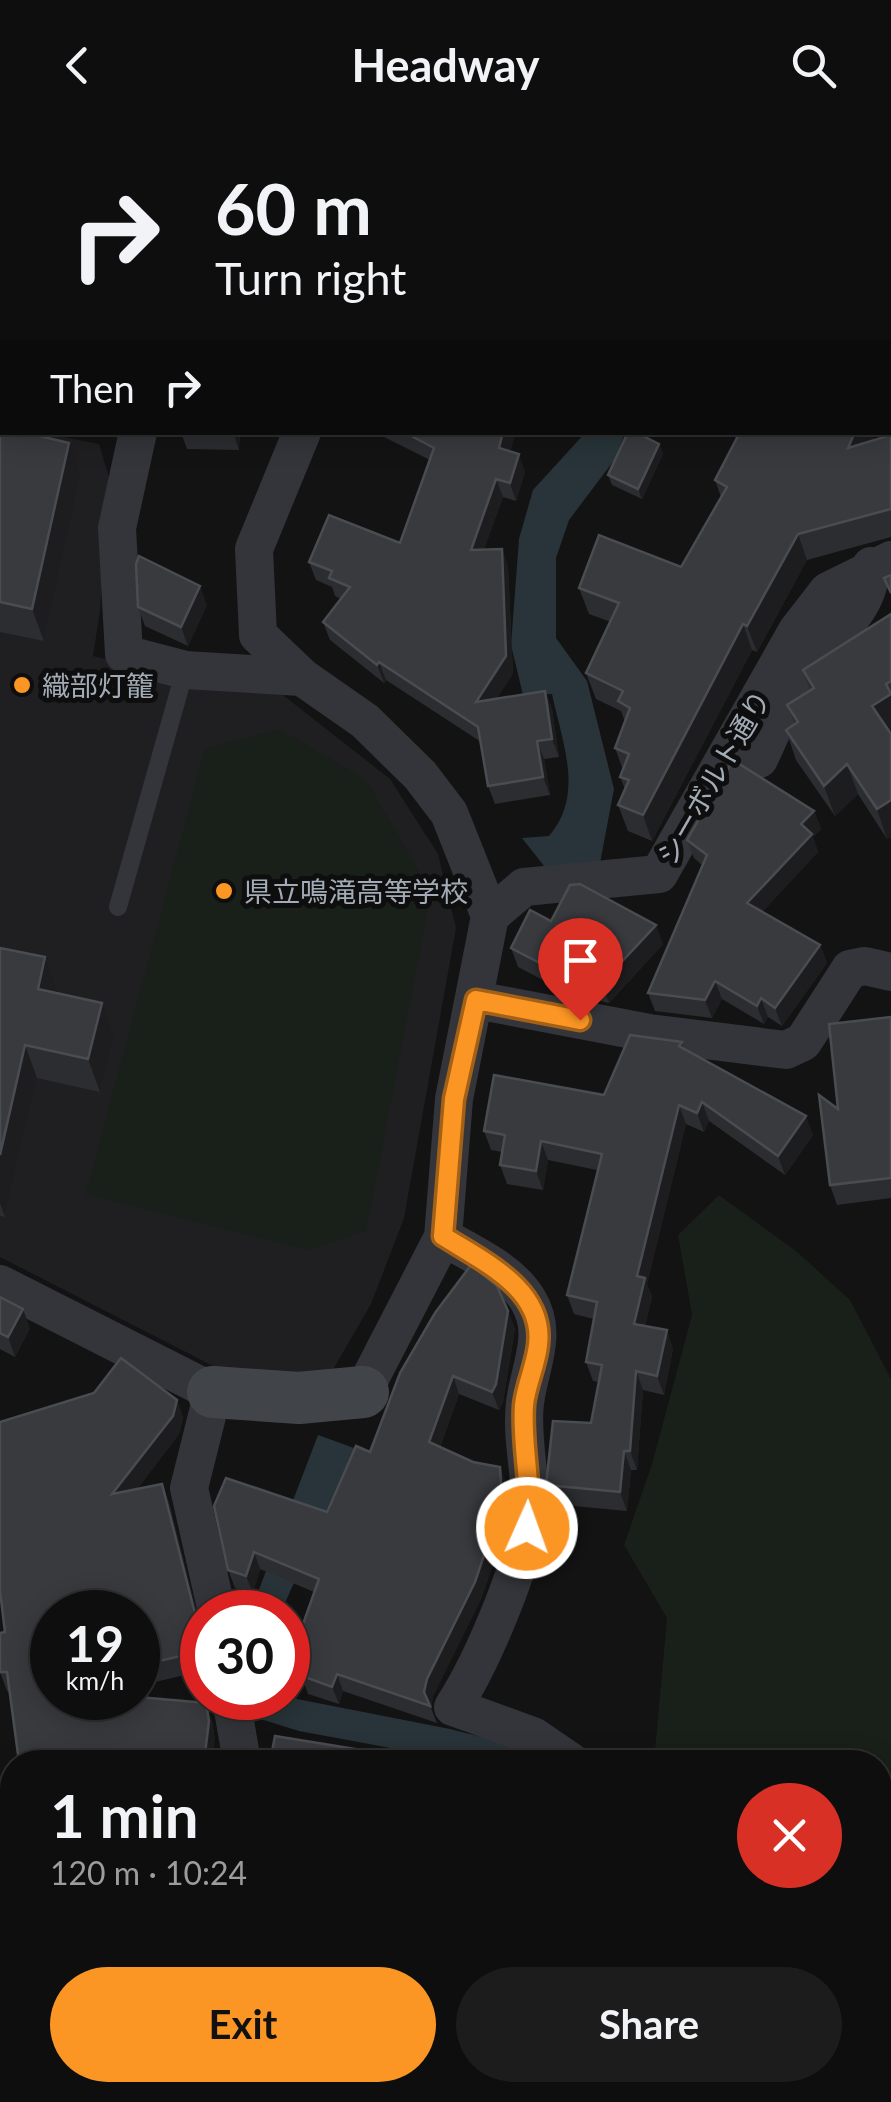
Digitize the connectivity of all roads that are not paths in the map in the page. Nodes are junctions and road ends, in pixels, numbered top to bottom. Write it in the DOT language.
graph roads {
  1 [pos="128,435"];
  2 [pos="301,435"];
  3 [pos="881,563"];
  4 [pos="185,670"];
  5 [pos="302,677"];
  6 [pos="759,759"];
  7 [pos="118,906"];
  8 [pos="490,916"];
  9 [pos="891,972"];
  10 [pos="476,1000"];
  11 [pos="443,1236"];
  12 [pos="0,1284"];
  13 [pos="213,1392"];
  14 [pos="342,1394"];
  15 [pos="212,1590"];
  16 [pos="234,1720"];
  17 [pos="240,1750"];
  18 [pos="554,1750"];
  1 -- 4 [label="street"];
  2 -- 5 [label="street"];
  3 -- 6 [label="street"];
  3 -- 8 [label="street, シーボルト通り"];
  4 -- 5 [label="street"];
  4 -- 7 [label="lane"];
  5 -- 8 [label="street"];
  8 -- 10 [label="street"];
  9 -- 10 [label="street"];
  10 -- 11 [label="street"];
  11 -- 14 [label="street"];
  11 -- 18 [label="street"];
  12 -- 13 [label="street"];
  13 -- 14 [label="street"];
  13 -- 15 [label="street"];
  16 -- 17 [label="street"];
}
